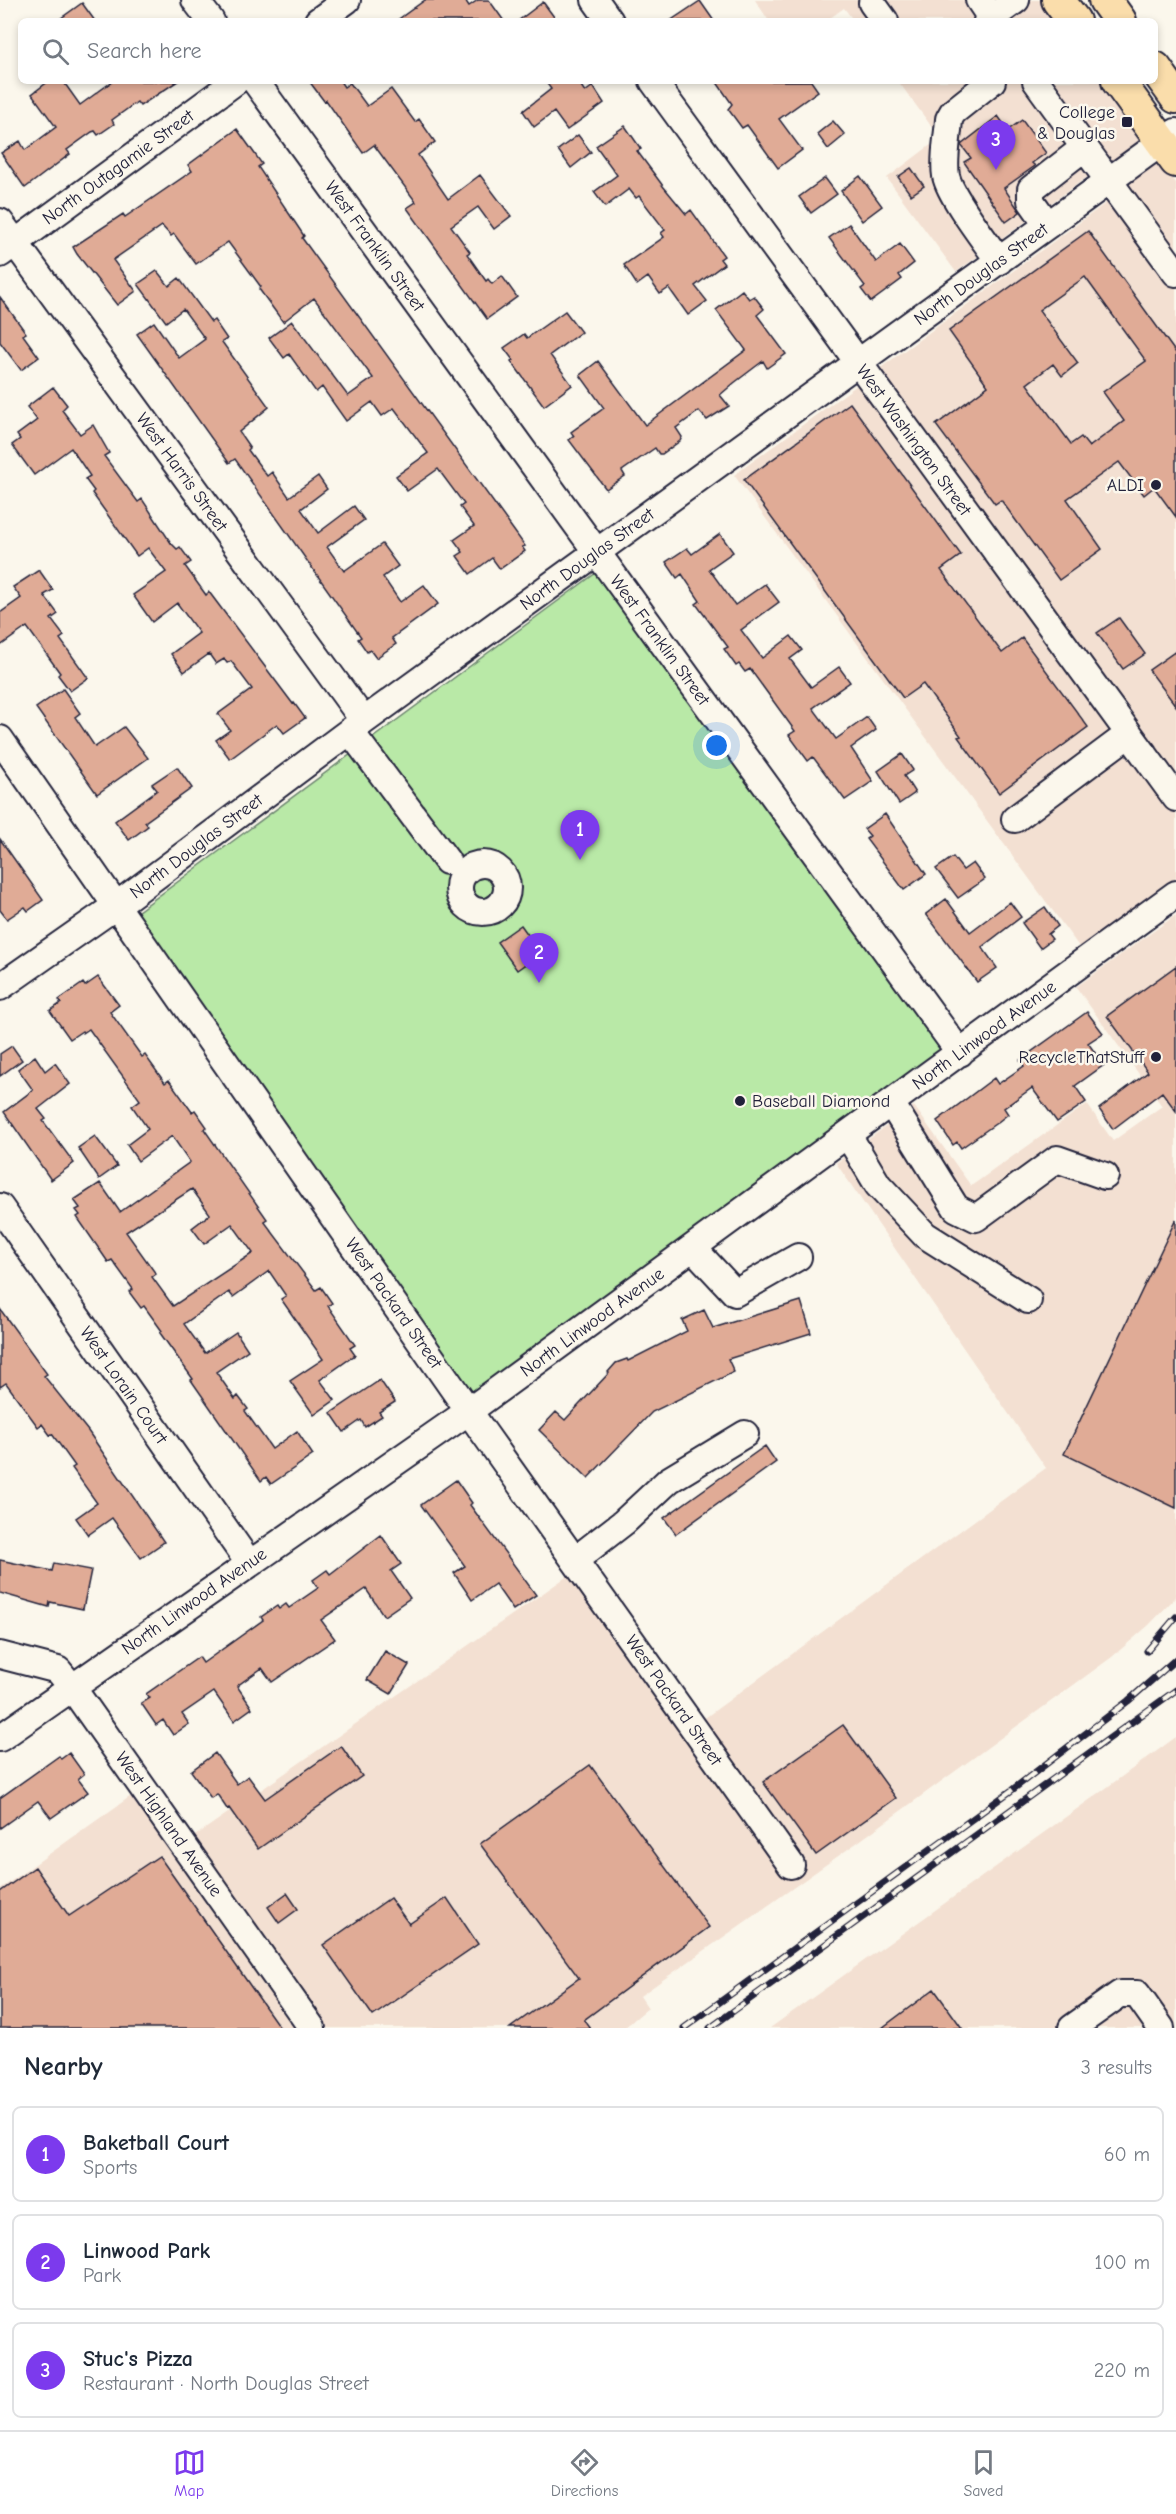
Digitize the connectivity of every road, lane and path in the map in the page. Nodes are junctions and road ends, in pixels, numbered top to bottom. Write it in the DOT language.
graph roads {
  1 [pos="195,0"];
  2 [pos="347,0"];
  3 [pos="595,0"];
  4 [pos="1016,0"];
  5 [pos="1058,0"];
  6 [pos="1105,0"];
  7 [pos="986,13"];
  8 [pos="209,18"];
  9 [pos="322,18"];
  10 [pos="608,18"];
  11 [pos="1072,18"];
  12 [pos="1118,18"];
  13 [pos="1158,73"];
  14 [pos="232,84"];
  15 [pos="257,84"];
  16 [pos="655,84"];
  17 [pos="988,84"];
  18 [pos="1038,84"];
  19 [pos="1121,84"];
  20 [pos="1176,97"];
  21 [pos="1172,145"];
  22 [pos="1084,147"];
  23 [pos="1109,181"];
  24 [pos="0,222"];
  25 [pos="1048,225"];
  26 [pos="7,248"];
  27 [pos="999,261"];
  28 [pos="1176,273"];
  29 [pos="858,364"];
  30 [pos="596,552"];
  31 [pos="357,726"];
  32 [pos="1129,734"];
  33 [pos="0,739"];
  34 [pos="1176,798"];
  35 [pos="1015,819"];
  36 [pos="459,873"];
  37 [pos="1176,894"];
  38 [pos="117,905"];
  39 [pos="0,987"];
  40 [pos="960,1053"];
  41 [pos="891,1103"];
  42 [pos="848,1135"];
  43 [pos="1105,1176"];
  44 [pos="0,1207"];
  45 [pos="957,1208"];
  46 [pos="925,1235"];
  47 [pos="693,1248"];
  48 [pos="798,1257"];
  49 [pos="1028,1300"];
  50 [pos="469,1411"];
  51 [pos="745,1434"];
  52 [pos="575,1560"];
  53 [pos="249,1563"];
  54 [pos="0,1655"];
  55 [pos="71,1686"];
  56 [pos="0,1738"];
  57 [pos="791,1864"];
  58 [pos="312,2028"];
  59 [pos="1072,2028"];
  60 [pos="1161,2028"];
  1 -- 8 [label="street"];
  2 -- 9 [label="street"];
  3 -- 10 [label="street"];
  4 -- 7 [label="street"];
  5 -- 11 [label="main road"];
  6 -- 12 [label="main road"];
  13 -- 20 [label="main road"];
  14 -- 26 [label="street, North Outagamie Street"];
  15 -- 30 [label="street, West Franklin Street"];
  16 -- 29 [label="street, West Washington Street"];
  17 -- 27 [label="street"];
  18 -- 22 [label="street"];
  19 -- 21 [label="main road"];
  21 -- 23 [label="street, North Douglas Street"];
  22 -- 23 [label="street"];
  22 -- 25 [label="street"];
  23 -- 25 [label="street, North Douglas Street"];
  23 -- 28 [label="street"];
  24 -- 26 [label="street, West Harris Street"];
  25 -- 27 [label="street, North Douglas Street"];
  26 -- 31 [label="street, West Harris Street"];
  27 -- 29 [label="street, North Douglas Street"];
  29 -- 30 [label="street, North Douglas Street"];
  29 -- 32 [label="street, West Washington Street"];
  30 -- 31 [label="street, North Douglas Street"];
  30 -- 40 [label="street, West Franklin Street"];
  31 -- 36 [label="street, West Harris Street"];
  31 -- 38 [label="street, North Douglas Street"];
  32 -- 34 [label="street, West Washington Street"];
  32 -- 35 [label="street"];
  33 -- 38 [label="street, West Packard Street"];
  37 -- 40 [label="street, North Linwood Avenue"];
  38 -- 39 [label="street, North Douglas Street"];
  38 -- 50 [label="street, West Packard Street"];
  40 -- 41 [label="street, North Linwood Avenue"];
  41 -- 42 [label="street, North Linwood Avenue"];
  41 -- 45 [label="street"];
  42 -- 46 [label="street"];
  42 -- 47 [label="street, North Linwood Avenue"];
  43 -- 45 [label="street"];
  44 -- 53 [label="street, West Lorain Court"];
  45 -- 46 [label="street"];
  46 -- 49 [label="street"];
  47 -- 48 [label="street"];
  47 -- 50 [label="street, North Linwood Avenue"];
  50 -- 52 [label="street, West Packard Street"];
  50 -- 53 [label="street, North Linwood Avenue"];
  51 -- 52 [label="street"];
  52 -- 57 [label="street, West Packard Street"];
  53 -- 55 [label="street, North Linwood Avenue"];
  54 -- 55 [label="street, West Highland Avenue"];
  55 -- 56 [label="street, North Linwood Avenue"];
  55 -- 58 [label="street, West Highland Avenue"];
  59 -- 60 [label="street"];
}
